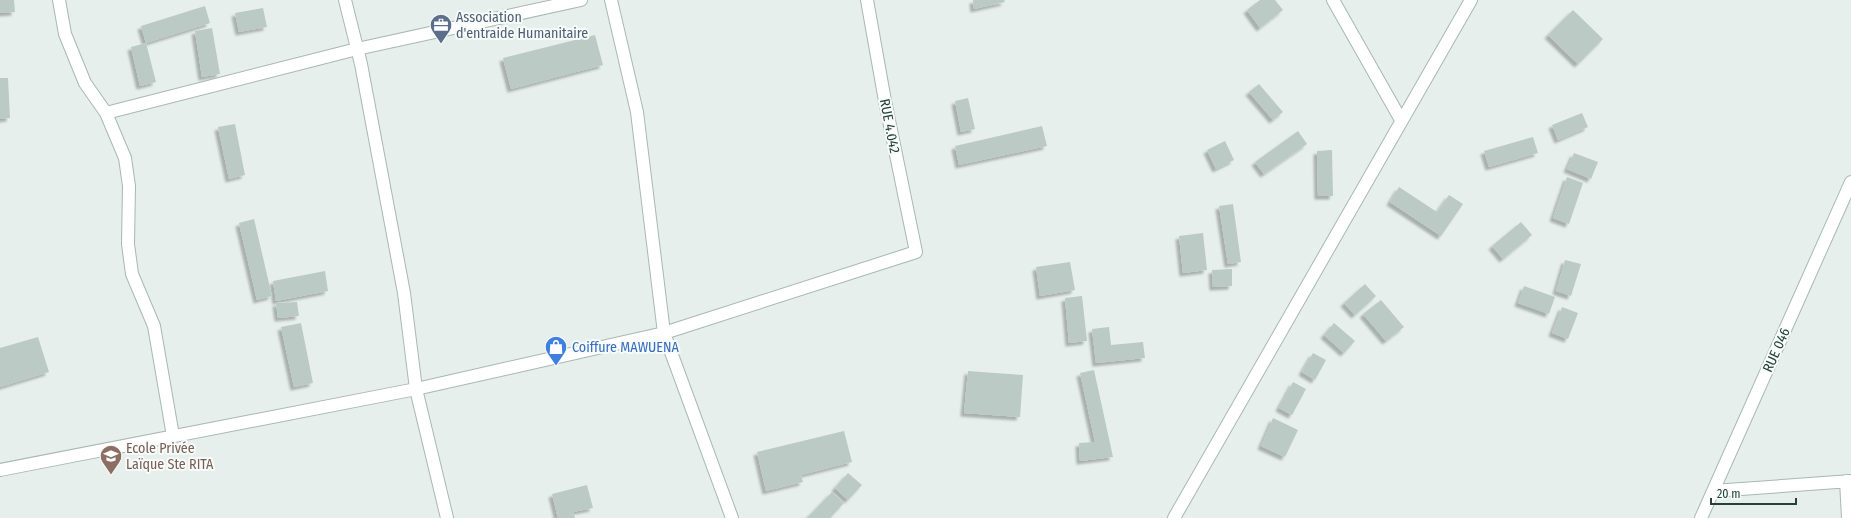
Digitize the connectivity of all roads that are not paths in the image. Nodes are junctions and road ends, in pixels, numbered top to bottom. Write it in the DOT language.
graph roads {
  1 [pos="59,0"];
  2 [pos="345,0"];
  3 [pos="581,0"];
  4 [pos="611,0"];
  5 [pos="867,0"];
  6 [pos="1333,0"];
  7 [pos="1471,0"];
  8 [pos="357,49"];
  9 [pos="106,113"];
  10 [pos="1401,120"];
  11 [pos="1851,182"];
  12 [pos="664,333"];
  13 [pos="416,390"];
  14 [pos="173,436"];
  15 [pos="0,470"];
  16 [pos="1849,481"];
  17 [pos="1713,491"];
  18 [pos="447,518"];
  19 [pos="732,518"];
  20 [pos="1174,518"];
  21 [pos="1701,518"];
  22 [pos="1848,518"];
  1 -- 9 [label="street"];
  2 -- 8 [label="street"];
  3 -- 8 [label="street"];
  4 -- 12 [label="street"];
  5 -- 12 [label="street, RUE 4.042"];
  6 -- 10 [label="street"];
  7 -- 10 [label="street"];
  8 -- 9 [label="street"];
  8 -- 13 [label="street"];
  9 -- 14 [label="street"];
  10 -- 20 [label="street"];
  11 -- 17 [label="street, RUE 046"];
  12 -- 13 [label="street"];
  12 -- 19 [label="street"];
  13 -- 14 [label="street"];
  13 -- 18 [label="street"];
  14 -- 15 [label="street"];
  16 -- 17 [label="street"];
  16 -- 22 [label="street"];
  17 -- 21 [label="street, RUE 046"];
}
